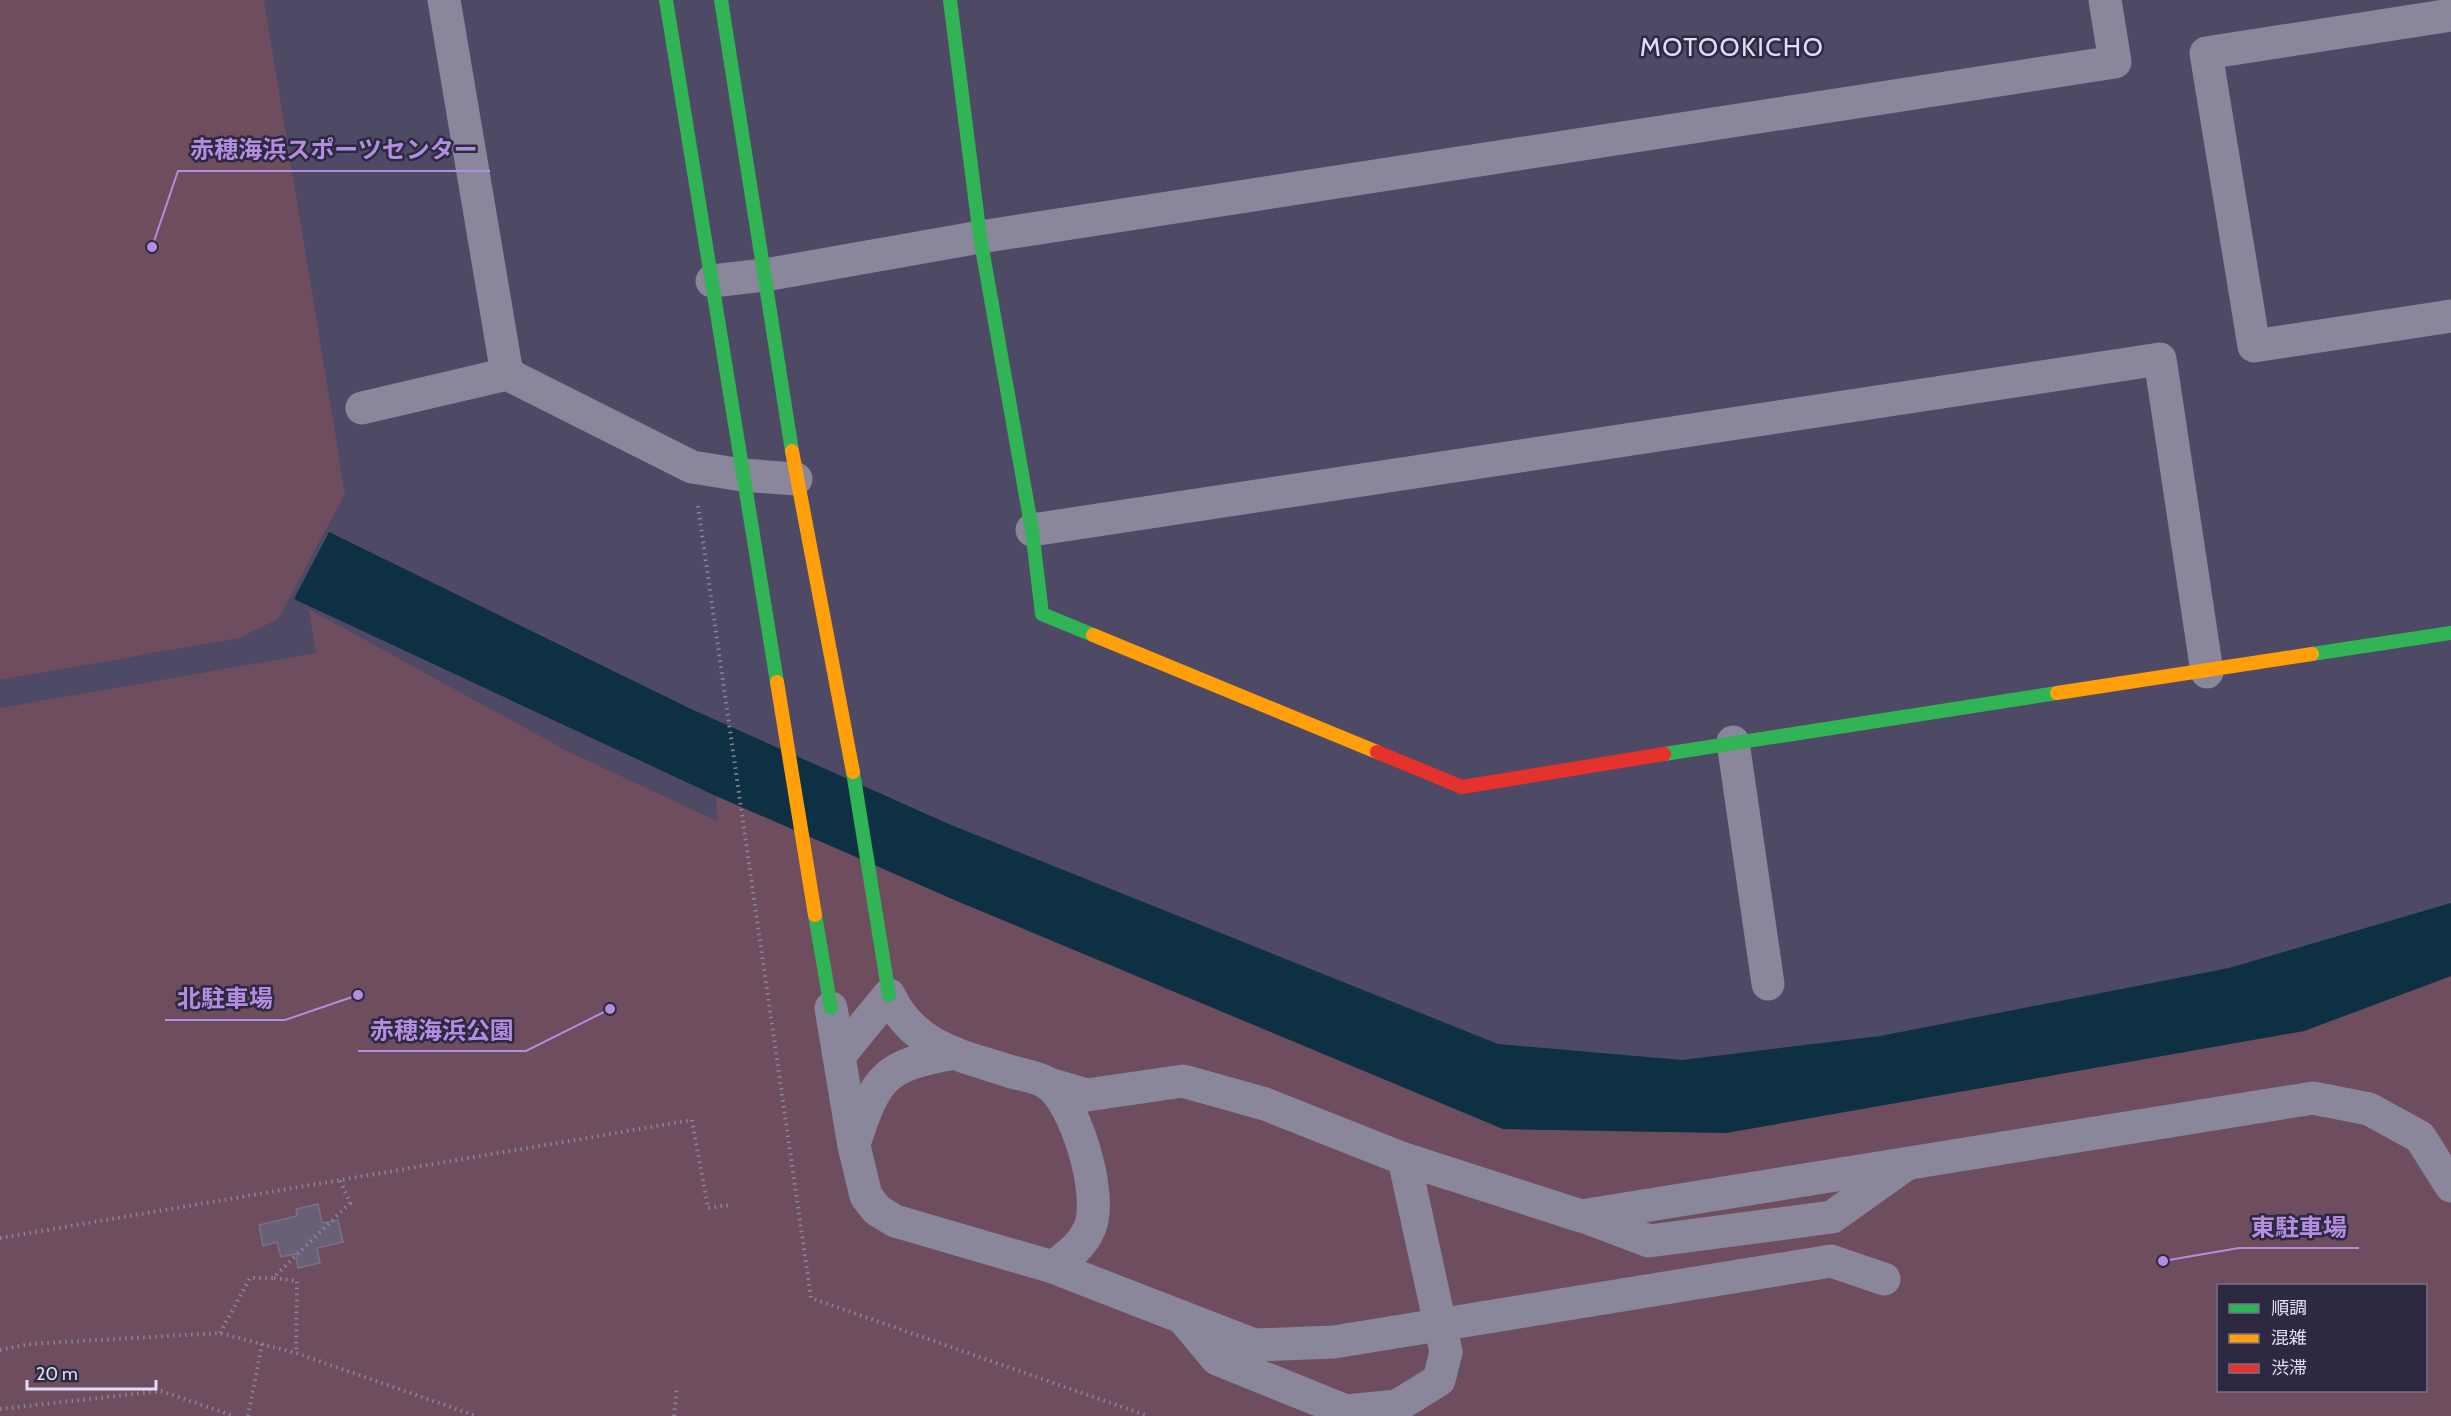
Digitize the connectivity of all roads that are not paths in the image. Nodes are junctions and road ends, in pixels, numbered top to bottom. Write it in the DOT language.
graph roads {
  1 [pos="444,0"];
  2 [pos="666,0"];
  3 [pos="721,0"];
  4 [pos="950,0"];
  5 [pos="2105,0"];
  6 [pos="2451,15"];
  7 [pos="980,237"];
  8 [pos="765,275"];
  9 [pos="712,281"];
  10 [pos="2451,316"];
  11 [pos="507,374"];
  12 [pos="362,408"];
  13 [pos="742,476"];
  14 [pos="796,479"];
  15 [pos="1032,530"];
  16 [pos="2451,633"];
  17 [pos="2207,672"];
  18 [pos="1733,742"];
  19 [pos="1768,984"];
  20 [pos="889,995"];
  21 [pos="831,1008"];
  22 [pos="954,1053"];
  23 [pos="839,1056"];
  24 [pos="1046,1083"];
  25 [pos="854,1146"];
  26 [pos="1404,1159"];
  27 [pos="2451,1186"];
  28 [pos="1053,1267"];
  29 [pos="1884,1279"];
  30 [pos="1179,1314"];
  31 [pos="1440,1322"];
  1 -- 11 [label="street"];
  2 -- 9 [label="street"];
  3 -- 8 [label="street"];
  4 -- 7 [label="street"];
  5 -- 7 [label="street"];
  6 -- 10 [label="street"];
  7 -- 8 [label="street"];
  7 -- 15 [label="street"];
  8 -- 9 [label="street"];
  8 -- 14 [label="street"];
  9 -- 13 [label="street"];
  11 -- 12 [label="street"];
  11 -- 13 [label="street"];
  13 -- 14 [label="street"];
  13 -- 21 [label="street"];
  14 -- 20 [label="street"];
  15 -- 17 [label="street"];
  15 -- 18 [label="street"];
  16 -- 17 [label="street"];
  17 -- 18 [label="street"];
  18 -- 19 [label="street"];
  20 -- 22 [label="street"];
  20 -- 23 [label="street"];
  21 -- 23 [label="street"];
  22 -- 24 [label="street"];
  22 -- 25 [label="street"];
  23 -- 25 [label="street"];
  24 -- 26 [label="street"];
  24 -- 28 [label="street"];
  25 -- 28 [label="street"];
  26 -- 27 [label="street"];
  26 -- 31 [label="street"];
  28 -- 30 [label="street"];
  29 -- 31 [label="street"];
  30 -- 31 [label="street"];
  30 -- 31 [label="street"];
}
